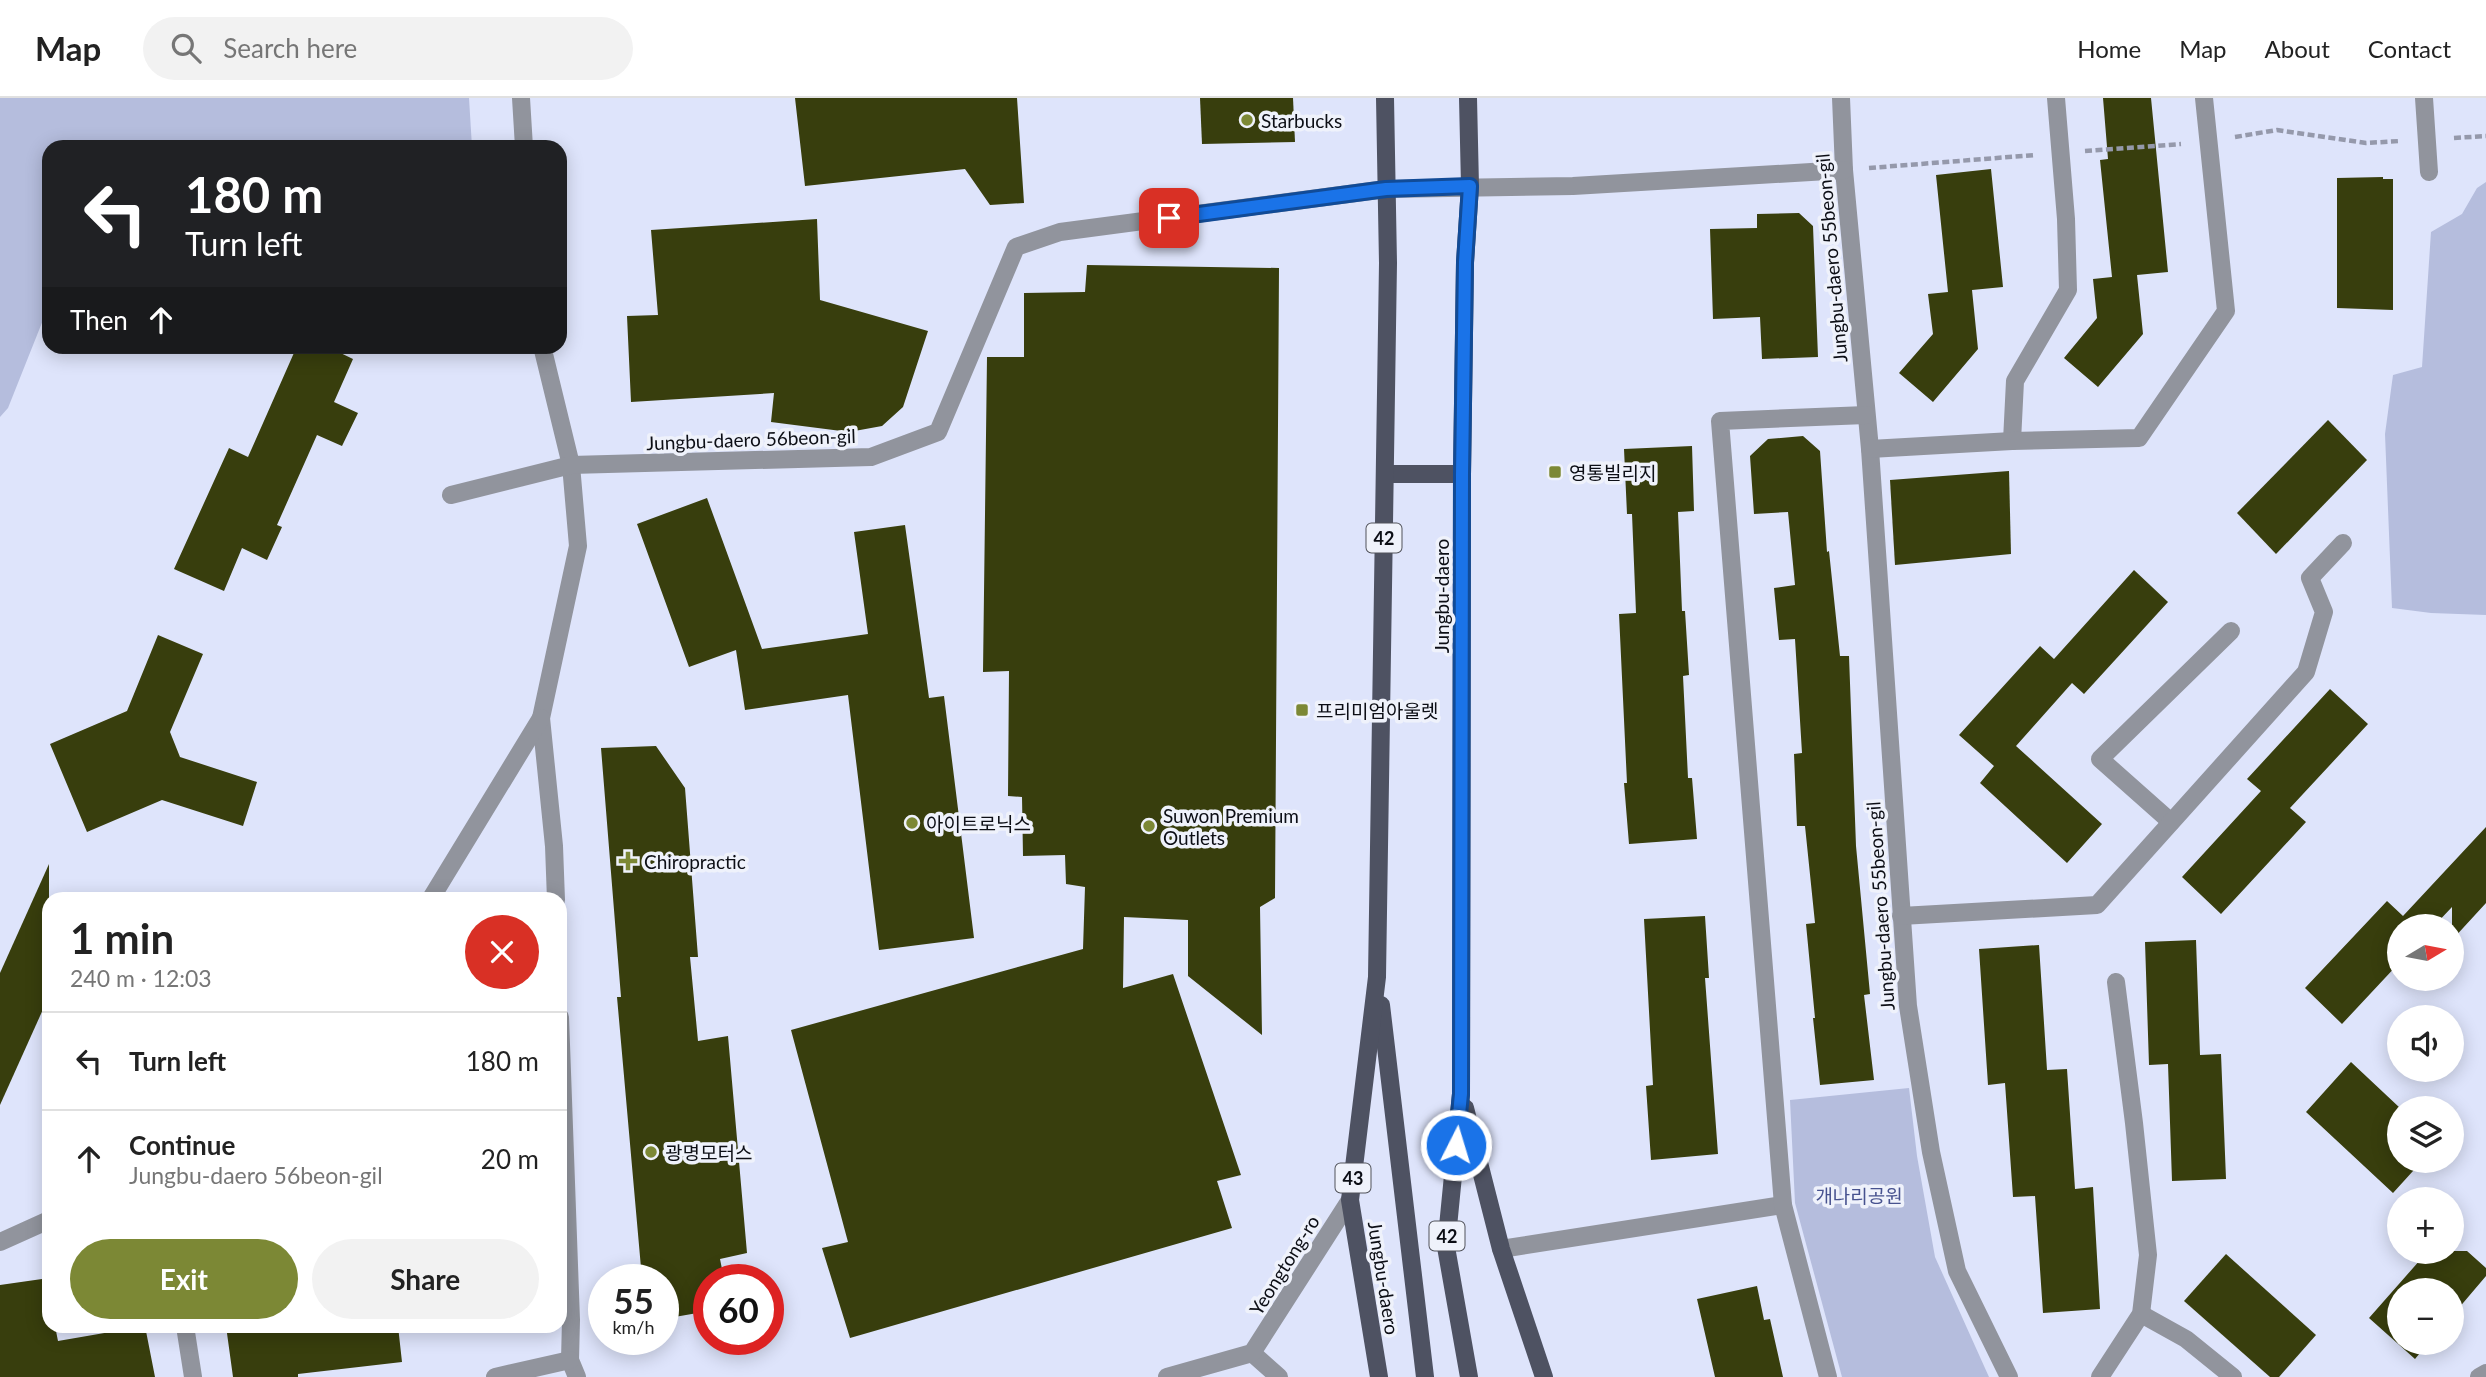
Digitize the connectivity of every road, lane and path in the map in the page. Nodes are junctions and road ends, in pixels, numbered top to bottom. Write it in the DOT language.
graph roads {
  1 [pos="522,98"];
  2 [pos="1385,98"];
  3 [pos="1468,98"];
  4 [pos="1841,98"];
  5 [pos="2056,98"];
  6 [pos="2204,98"];
  7 [pos="2424,98"];
  8 [pos="2427,139"];
  9 [pos="524,140"];
  10 [pos="2209,142"];
  11 [pos="2060,153"];
  12 [pos="1844,170"];
  13 [pos="2429,172"];
  14 [pos="1470,186"];
  15 [pos="1386,189"];
  16 [pos="544,354"];
  17 [pos="1866,415"];
  18 [pos="2012,441"];
  19 [pos="1870,449"];
  20 [pos="571,465"];
  21 [pos="1385,474"];
  22 [pos="1462,474"];
  23 [pos="451,495"];
  24 [pos="2343,543"];
  25 [pos="2231,631"];
  26 [pos="541,718"];
  27 [pos="2171,821"];
  28 [pos="435,892"];
  29 [pos="556,892"];
  30 [pos="1901,916"];
  31 [pos="1377,977"];
  32 [pos="2116,982"];
  33 [pos="1461,1094"];
  34 [pos="1350,1200"];
  35 [pos="1783,1205"];
  36 [pos="567,1210"];
  37 [pos="42,1223"];
  38 [pos="0,1241"];
  39 [pos="1501,1249"];
  40 [pos="2141,1314"];
  41 [pos="186,1333"];
  42 [pos="1252,1353"];
  43 [pos="570,1360"];
  44 [pos="2486,1373"];
  45 [pos="193,1377"];
  46 [pos="495,1377"];
  47 [pos="577,1377"];
  48 [pos="1167,1377"];
  49 [pos="1279,1377"];
  50 [pos="1379,1377"];
  51 [pos="1425,1377"];
  52 [pos="1469,1377"];
  53 [pos="1544,1377"];
  54 [pos="1828,1377"];
  55 [pos="2009,1377"];
  56 [pos="2100,1377"];
  57 [pos="2233,1377"];
  58 [pos="2479,1377"];
  1 -- 9 [label="street"];
  2 -- 15 [label="main road, Jungbu-daero / 42"];
  3 -- 14 [label="main road, Jungbu-daero / 42"];
  4 -- 12 [label="street, Jungbu-daero 55beon-gil"];
  5 -- 11 [label="street"];
  6 -- 10 [label="street"];
  7 -- 8 [label="street"];
  8 -- 10 [label="path"];
  8 -- 13 [label="street"];
  10 -- 11 [label="path"];
  10 -- 18 [label="street"];
  11 -- 12 [label="path"];
  11 -- 18 [label="street"];
  12 -- 14 [label="street, Jungbu-daero 56beon-gil"];
  12 -- 17 [label="street, Jungbu-daero 55beon-gil"];
  14 -- 15 [label="street, Jungbu-daero 56beon-gil"];
  14 -- 22 [label="main road, Jungbu-daero / 42"];
  15 -- 20 [label="street, Jungbu-daero 56beon-gil"];
  15 -- 21 [label="main road, Jungbu-daero / 42"];
  16 -- 20 [label="street"];
  17 -- 19 [label="street, Jungbu-daero 55beon-gil"];
  17 -- 35 [label="street"];
  18 -- 19 [label="street"];
  19 -- 30 [label="street, Jungbu-daero 55beon-gil"];
  20 -- 23 [label="street, Jungbu-daero 56beon-gil"];
  20 -- 26 [label="street"];
  21 -- 22 [label="main road"];
  21 -- 31 [label="main road, Jungbu-daero / 42"];
  22 -- 33 [label="main road, Jungbu-daero / 42"];
  24 -- 27 [label="street"];
  25 -- 27 [label="street"];
  26 -- 28 [label="street"];
  26 -- 29 [label="street"];
  27 -- 30 [label="street"];
  30 -- 55 [label="street, Jungbu-daero 55beon-gil"];
  31 -- 34 [label="main road, Jungbu-daero / 43"];
  31 -- 51 [label="main road, Jungbu-daero / 42"];
  32 -- 40 [label="street"];
  33 -- 39 [label="main road, Jungbu-daero"];
  33 -- 52 [label="main road, Jungbu-daero / 42"];
  34 -- 42 [label="street, Yeongtong-ro"];
  34 -- 50 [label="main road, Jungbu-daero / 43"];
  35 -- 39 [label="street"];
  35 -- 54 [label="street"];
  36 -- 43 [label="street"];
  37 -- 38 [label="street"];
  39 -- 53 [label="main road, Jungbu-daero"];
  40 -- 56 [label="street"];
  40 -- 57 [label="street"];
  41 -- 45 [label="street"];
  42 -- 48 [label="street"];
  42 -- 49 [label="street"];
  43 -- 46 [label="street"];
  43 -- 47 [label="street"];
  44 -- 58 [label="street"];
}
